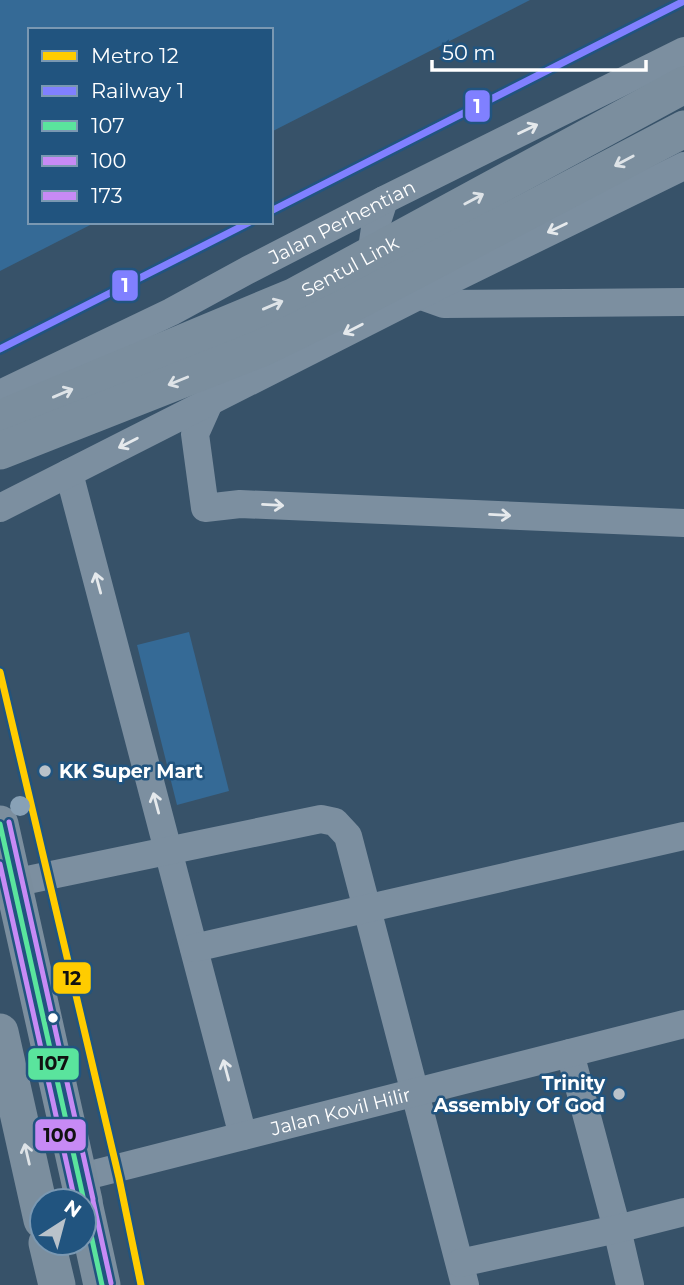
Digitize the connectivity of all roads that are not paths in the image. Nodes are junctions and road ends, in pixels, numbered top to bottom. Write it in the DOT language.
graph roads {
  1 [pos="684,51"];
  2 [pos="684,85"];
  3 [pos="684,129"];
  4 [pos="684,166"];
  5 [pos="384,200"];
  6 [pos="420,295"];
  7 [pos="684,302"];
  8 [pos="171,312"];
  9 [pos="0,394"];
  10 [pos="211,401"];
  11 [pos="0,419"];
  12 [pos="0,452"];
  13 [pos="69,473"];
  14 [pos="0,508"];
  15 [pos="684,523"];
  16 [pos="0,824"];
  17 [pos="684,836"];
  18 [pos="169,851"];
  19 [pos="13,883"];
  20 [pos="367,907"];
  21 [pos="194,948"];
  22 [pos="684,1024"];
  23 [pos="0,1032"];
  24 [pos="570,1053"];
  25 [pos="415,1093"];
  26 [pos="243,1136"];
  27 [pos="35,1187"];
  28 [pos="80,1187"];
  29 [pos="98,1188"];
  30 [pos="684,1212"];
  31 [pos="617,1229"];
  32 [pos="50,1257"];
  33 [pos="96,1257"];
  34 [pos="463,1274"];
  35 [pos="57,1285"];
  36 [pos="102,1285"];
  37 [pos="630,1285"];
  5 -- 1 [label="street, Jalan Perhentian, one-way"];
  11 -- 2 [label="main road, Sentul Link, one-way, bridge"];
  3 -- 12 [label="main road, Sentul Link, one-way, bridge"];
  4 -- 6 [label="street, one-way"];
  5 -- 6 [label="street"];
  5 -- 8 [label="street, Jalan Perhentian"];
  6 -- 7 [label="street"];
  6 -- 10 [label="street, one-way"];
  8 -- 9 [label="street, Jalan Perhentian"];
  8 -- 10 [label="street"];
  10 -- 13 [label="street, one-way"];
  10 -- 15 [label="street, one-way"];
  13 -- 14 [label="street"];
  18 -- 13 [label="street, one-way"];
  16 -- 19 [label="main road"];
  17 -- 20 [label="street"];
  18 -- 19 [label="street"];
  18 -- 20 [label="street"];
  18 -- 21 [label="street"];
  19 -- 28 [label="main road"];
  20 -- 21 [label="street"];
  20 -- 25 [label="street"];
  26 -- 21 [label="street, one-way"];
  22 -- 24 [label="street, Jalan Kovil Hilir"];
  27 -- 23 [label="main road, one-way"];
  24 -- 25 [label="street, Jalan Kovil Hilir"];
  24 -- 31 [label="street"];
  25 -- 26 [label="street, Jalan Kovil Hilir"];
  25 -- 34 [label="street"];
  26 -- 29 [label="street, Jalan Kovil Hilir"];
  30 -- 31 [label="street"];
  31 -- 34 [label="street"];
  31 -- 37 [label="street"];
  32 -- 35 [label="main road"];
  33 -- 36 [label="main road"];
}
